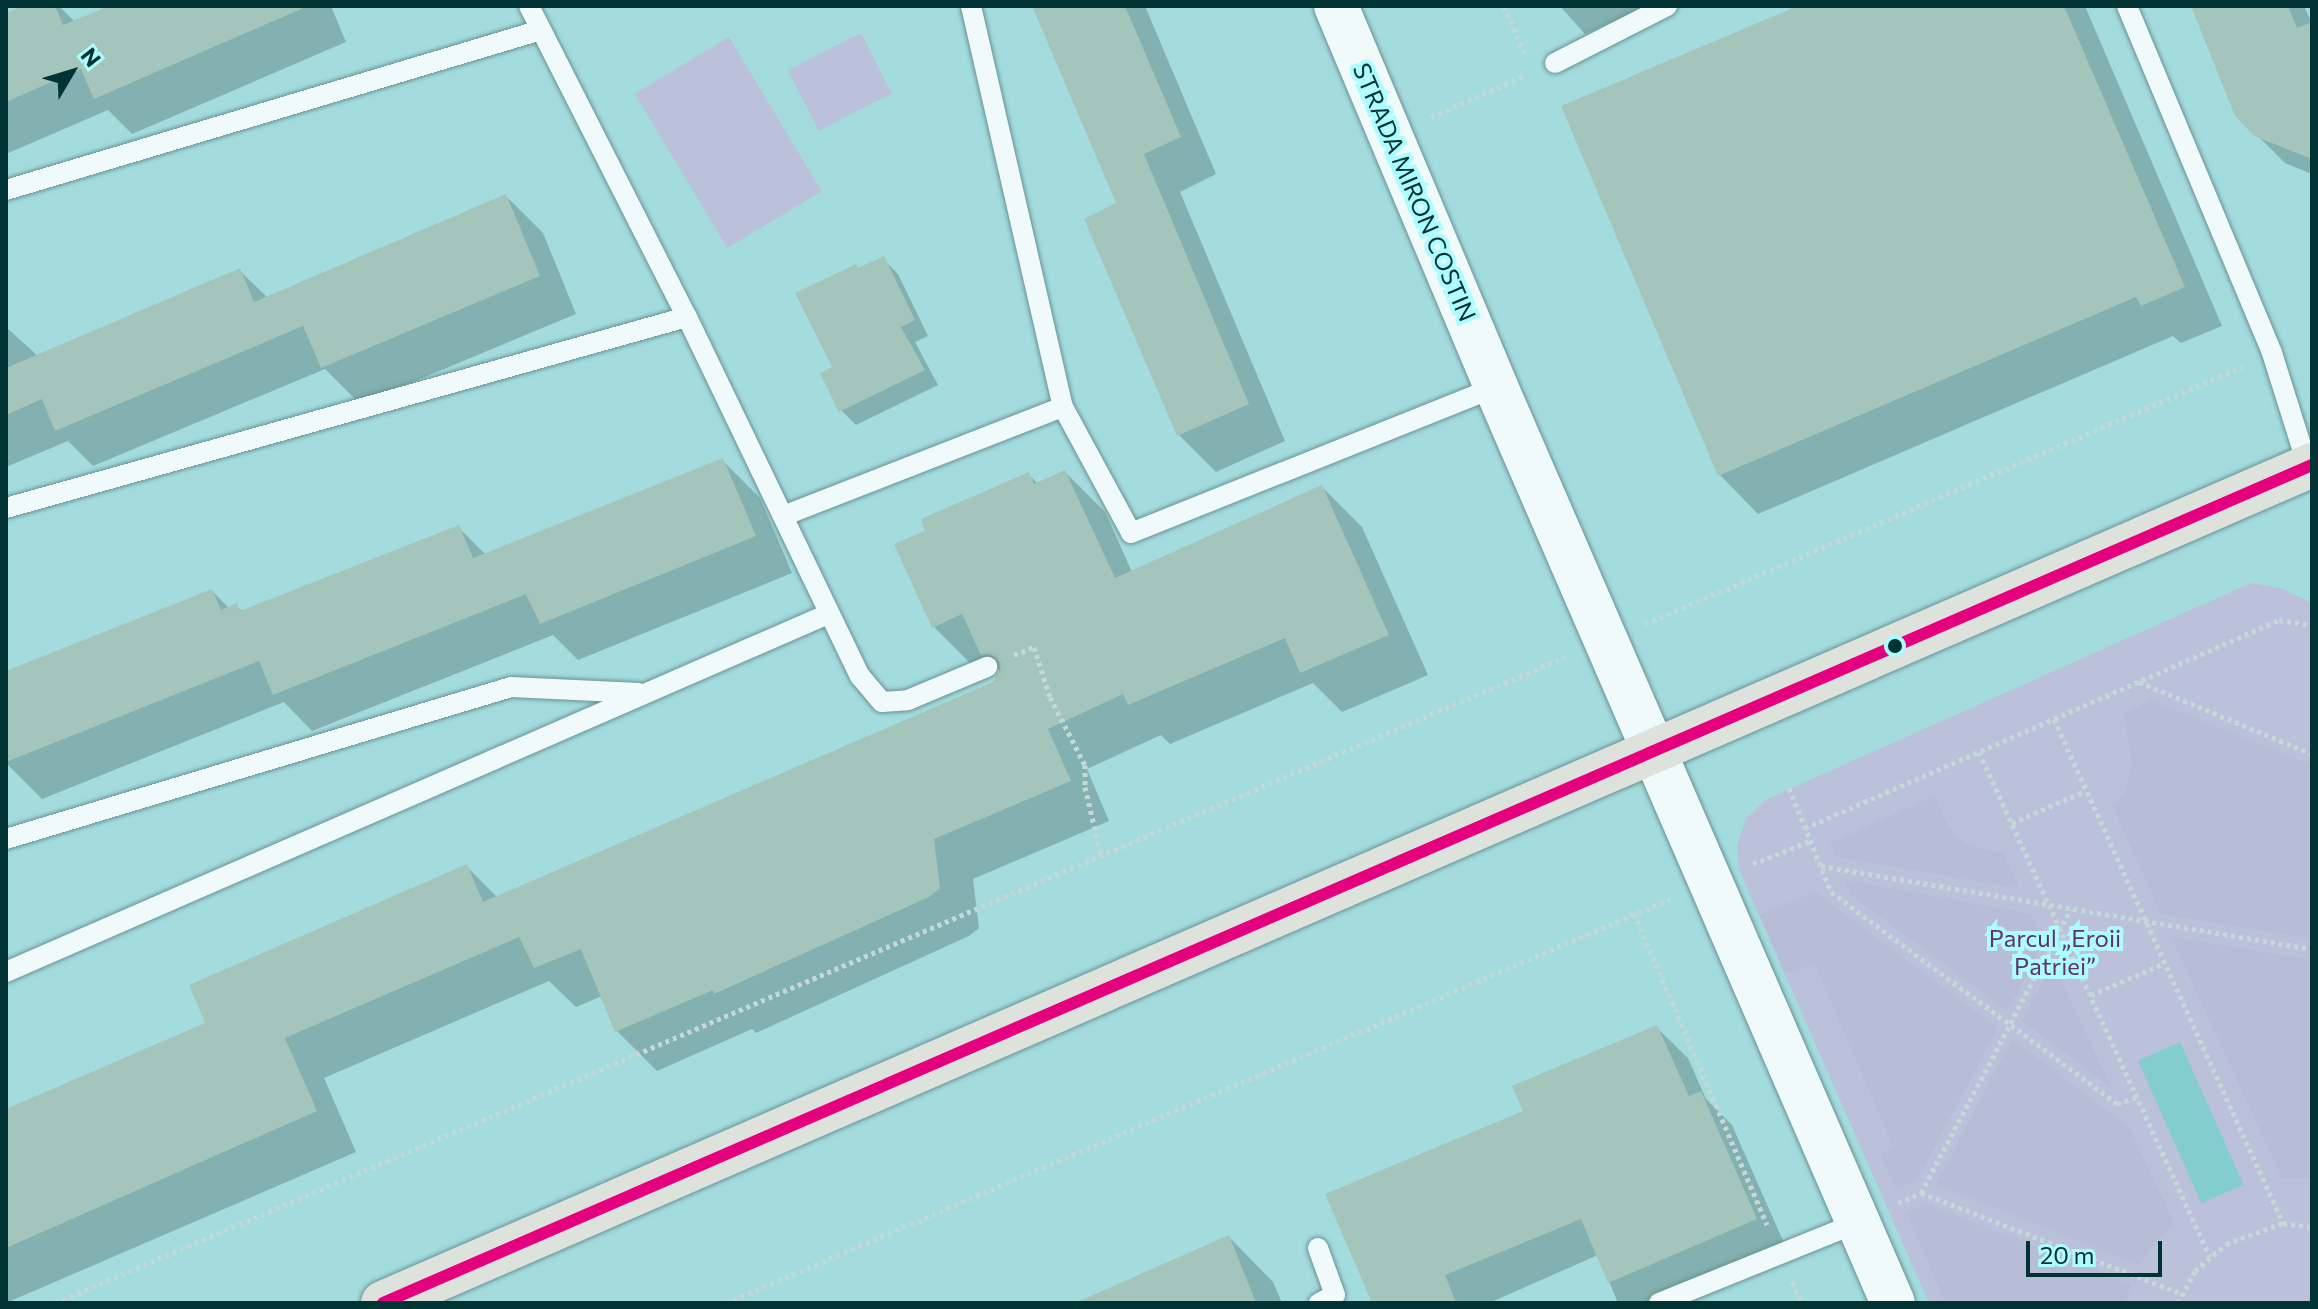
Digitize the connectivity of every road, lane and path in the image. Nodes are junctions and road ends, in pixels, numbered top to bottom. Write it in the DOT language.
graph roads {
  1 [pos="529,6"];
  2 [pos="971,6"];
  3 [pos="1336,6"];
  4 [pos="1504,6"];
  5 [pos="1667,6"];
  6 [pos="2127,6"];
  7 [pos="541,30"];
  8 [pos="1526,59"];
  9 [pos="1555,63"];
  10 [pos="1532,72"];
  11 [pos="1430,118"];
  12 [pos="6,190"];
  13 [pos="687,317"];
  14 [pos="2272,353"];
  15 [pos="1496,387"];
  16 [pos="1063,407"];
  17 [pos="2311,469"];
  18 [pos="6,508"];
  19 [pos="783,516"];
  20 [pos="828,614"];
  21 [pos="2312,625"];
  22 [pos="1608,640"];
  23 [pos="987,667"];
  24 [pos="2138,682"];
  25 [pos="646,693"];
  26 [pos="2054,719"];
  27 [pos="1655,751"];
  28 [pos="1979,752"];
  29 [pos="2312,754"];
  30 [pos="1789,788"];
  31 [pos="2085,791"];
  32 [pos="2012,823"];
  33 [pos="1805,828"];
  34 [pos="6,839"];
  35 [pos="1810,841"];
  36 [pos="1101,855"];
  37 [pos="1821,866"];
  38 [pos="1739,870"];
  39 [pos="2050,905"];
  40 [pos="2071,909"];
  41 [pos="2143,922"];
  42 [pos="2060,929"];
  43 [pos="2312,949"];
  44 [pos="2163,964"];
  45 [pos="6,972"];
  46 [pos="2091,995"];
  47 [pos="2009,1026"];
  48 [pos="2137,1097"];
  49 [pos="1921,1193"];
  50 [pos="1875,1214"];
  51 [pos="2283,1223"];
  52 [pos="2312,1227"];
  53 [pos="1318,1248"];
  54 [pos="1779,1253"];
  55 [pos="2210,1257"];
  56 [pos="2183,1294"];
  57 [pos="55,1303"];
  58 [pos="383,1303"];
  59 [pos="726,1303"];
  60 [pos="1319,1303"];
  61 [pos="1659,1303"];
  62 [pos="1802,1303"];
  63 [pos="1893,1303"];
  64 [pos="2178,1303"];
  1 -- 7 [label="lane"];
  2 -- 16 [label="lane"];
  3 -- 15 [label="street, STRADA MIRON COSTIN"];
  4 -- 8 [label="path"];
  5 -- 9 [label="lane"];
  6 -- 14 [label="lane"];
  7 -- 12 [label="lane"];
  7 -- 13 [label="lane"];
  10 -- 11 [label="path"];
  13 -- 18 [label="lane"];
  13 -- 19 [label="lane"];
  14 -- 17 [label="lane"];
  14 -- 22 [label="path"];
  15 -- 16 [label="lane"];
  15 -- 22 [label="street, STRADA MIRON COSTIN"];
  16 -- 19 [label="lane"];
  17 -- 27 [label="main road"];
  19 -- 20 [label="lane"];
  20 -- 23 [label="lane"];
  20 -- 25 [label="lane"];
  21 -- 24 [label="path"];
  22 -- 27 [label="street, STRADA MIRON COSTIN"];
  22 -- 36 [label="path"];
  23 -- 36 [label="path"];
  24 -- 26 [label="path"];
  24 -- 29 [label="path"];
  25 -- 34 [label="lane"];
  25 -- 45 [label="lane"];
  26 -- 28 [label="path"];
  26 -- 31 [label="path"];
  27 -- 50 [label="street, STRADA MIRON COSTIN"];
  27 -- 58 [label="main road"];
  28 -- 32 [label="path"];
  28 -- 33 [label="path"];
  30 -- 33 [label="path"];
  31 -- 32 [label="path"];
  31 -- 41 [label="path"];
  32 -- 39 [label="path"];
  33 -- 35 [label="path"];
  35 -- 37 [label="path"];
  35 -- 38 [label="path"];
  36 -- 57 [label="path"];
  37 -- 39 [label="path"];
  37 -- 47 [label="path"];
  39 -- 40 [label="path"];
  39 -- 42 [label="path"];
  40 -- 41 [label="path"];
  40 -- 42 [label="path"];
  41 -- 43 [label="path"];
  41 -- 44 [label="path"];
  42 -- 46 [label="path"];
  42 -- 47 [label="path"];
  44 -- 46 [label="path"];
  44 -- 51 [label="path"];
  46 -- 48 [label="path"];
  47 -- 48 [label="path"];
  47 -- 49 [label="path"];
  48 -- 55 [label="path"];
  49 -- 50 [label="path"];
  49 -- 56 [label="path"];
  50 -- 54 [label="lane"];
  50 -- 63 [label="street, STRADA MIRON COSTIN"];
  51 -- 52 [label="path"];
  51 -- 55 [label="path"];
  53 -- 60 [label="lane"];
  54 -- 59 [label="path"];
  54 -- 61 [label="lane"];
  54 -- 62 [label="path"];
  55 -- 56 [label="path"];
  56 -- 64 [label="path"];
}
